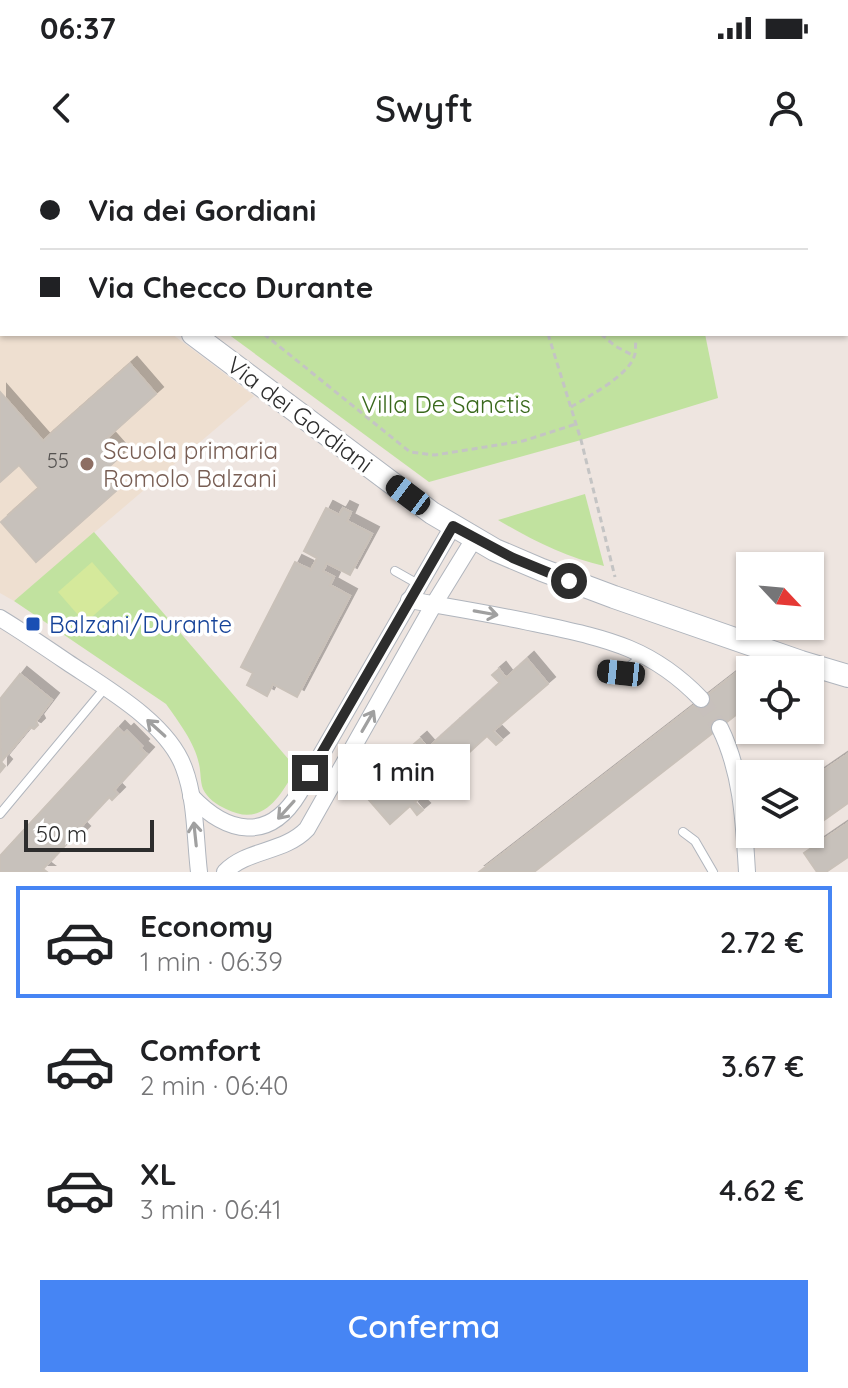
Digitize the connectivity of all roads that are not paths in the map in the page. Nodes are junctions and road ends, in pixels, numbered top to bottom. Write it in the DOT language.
graph roads {
  1 [pos="196,336"];
  2 [pos="453,526"];
  3 [pos="474,539"];
  4 [pos="395,571"];
  5 [pos="418,584"];
  6 [pos="409,600"];
  7 [pos="434,604"];
  8 [pos="0,618"];
  9 [pos="644,655"];
  10 [pos="784,656"];
  11 [pos="824,669"];
  12 [pos="604,671"];
  13 [pos="824,674"];
  14 [pos="848,676"];
  15 [pos="848,687"];
  16 [pos="105,688"];
  17 [pos="701,699"];
  18 [pos="720,728"];
  19 [pos="191,796"];
  20 [pos="0,814"];
  21 [pos="683,832"];
  22 [pos="199,872"];
  23 [pos="225,872"];
  24 [pos="713,872"];
  25 [pos="747,872"];
  1 -- 2 [label="street, Via dei Gordiani"];
  2 -- 3 [label="street, Via dei Gordiani"];
  2 -- 5 [label="street"];
  3 -- 7 [label="street"];
  3 -- 10 [label="street, Via dei Gordiani"];
  4 -- 5 [label="lane"];
  5 -- 6 [label="street"];
  6 -- 7 [label="street"];
  6 -- 19 [label="street, one-way"];
  7 -- 9 [label="street, one-way"];
  23 -- 7 [label="street, one-way"];
  8 -- 16 [label="street"];
  9 -- 12 [label="lane"];
  9 -- 17 [label="street"];
  11 -- 14 [label="street, Via dei Gordiani"];
  13 -- 15 [label="street, Via dei Gordiani"];
  19 -- 16 [label="street, one-way"];
  16 -- 20 [label="lane"];
  18 -- 25 [label="street"];
  22 -- 19 [label="street, one-way"];
  21 -- 24 [label="lane"];
}
